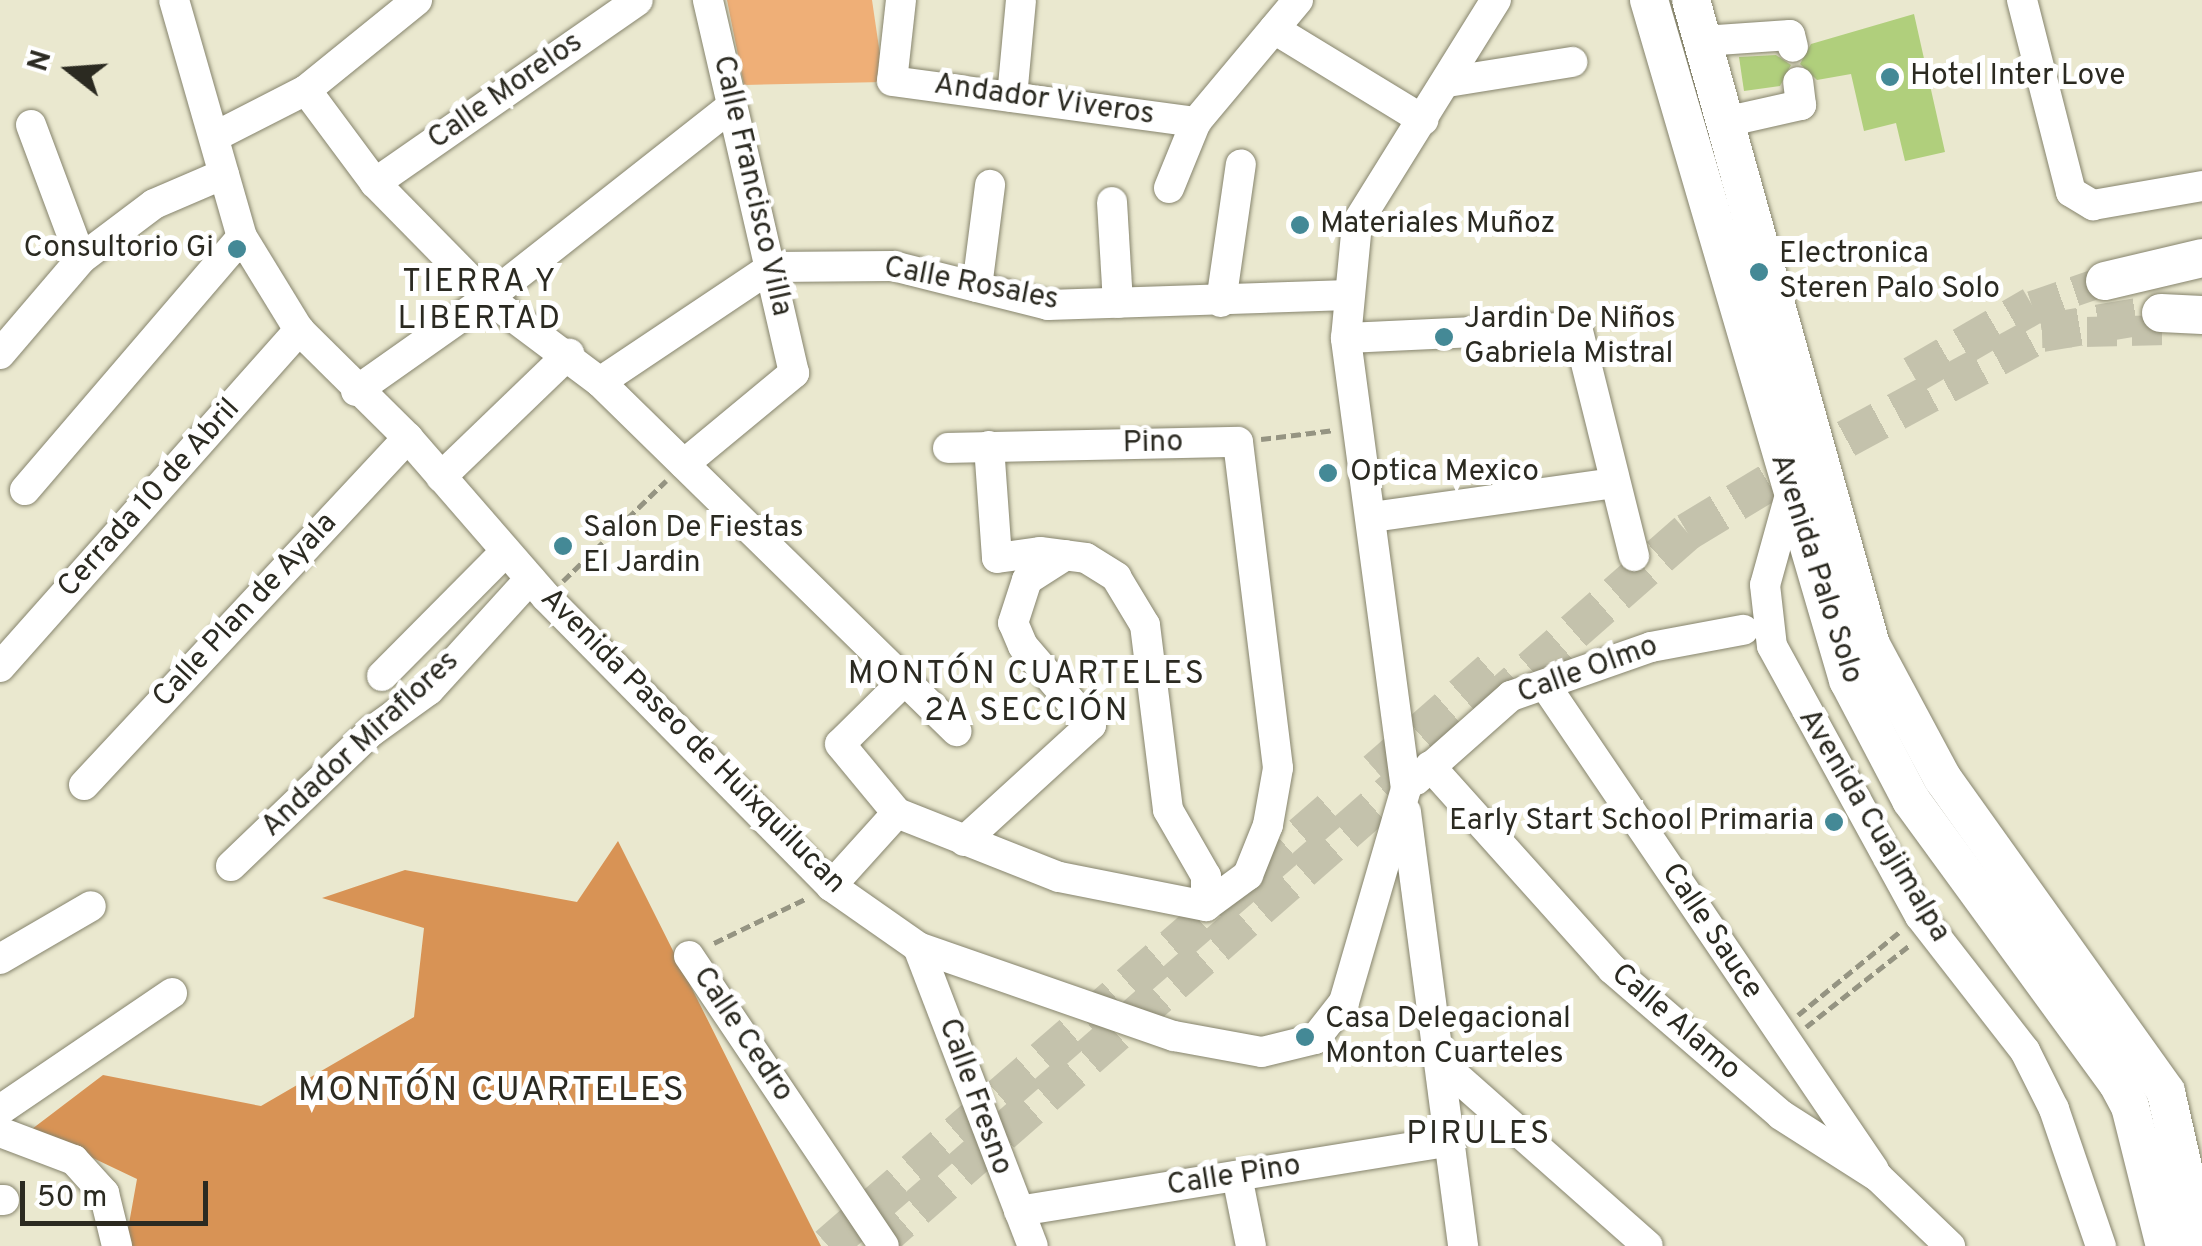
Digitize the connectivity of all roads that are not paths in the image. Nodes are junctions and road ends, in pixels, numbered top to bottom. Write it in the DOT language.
graph roads {
  1 [pos="174,0"];
  2 [pos="417,0"];
  3 [pos="638,0"];
  4 [pos="708,0"];
  5 [pos="900,0"];
  6 [pos="1022,0"];
  7 [pos="1298,0"];
  8 [pos="1496,0"];
  9 [pos="1649,0"];
  10 [pos="1691,0"];
  11 [pos="2022,0"];
  12 [pos="1274,29"];
  13 [pos="1703,41"];
  14 [pos="1793,48"];
  15 [pos="1572,62"];
  16 [pos="1447,82"];
  17 [pos="1798,82"];
  18 [pos="306,90"];
  19 [pos="1012,97"];
  20 [pos="732,106"];
  21 [pos="1423,120"];
  22 [pos="1196,122"];
  23 [pos="1724,122"];
  24 [pos="31,126"];
  25 [pos="214,137"];
  26 [pos="1240,164"];
  27 [pos="224,174"];
  28 [pos="375,184"];
  29 [pos="990,185"];
  30 [pos="2202,186"];
  31 [pos="1169,188"];
  32 [pos="1112,202"];
  33 [pos="1752,216"];
  34 [pos="1713,226"];
  35 [pos="242,237"];
  36 [pos="81,258"];
  37 [pos="2202,258"];
  38 [pos="772,267"];
  39 [pos="2202,282"];
  40 [pos="977,287"];
  41 [pos="1349,295"];
  42 [pos="488,298"];
  43 [pos="1221,302"];
  44 [pos="1118,304"];
  45 [pos="2177,315"];
  46 [pos="299,330"];
  47 [pos="1346,338"];
  48 [pos="0,354"];
  49 [pos="569,354"];
  50 [pos="600,382"];
  51 [pos="356,392"];
  52 [pos="408,438"];
  53 [pos="989,446"];
  54 [pos="948,448"];
  55 [pos="684,464"];
  56 [pos="442,477"];
  57 [pos="1615,483"];
  58 [pos="25,490"];
  59 [pos="1790,495"];
  60 [pos="1372,517"];
  61 [pos="505,552"];
  62 [pos="1066,555"];
  63 [pos="1634,556"];
  64 [pos="538,588"];
  65 [pos="1743,630"];
  66 [pos="0,667"];
  67 [pos="382,676"];
  68 [pos="905,680"];
  69 [pos="1545,685"];
  70 [pos="956,731"];
  71 [pos="1430,766"];
  72 [pos="84,785"];
  73 [pos="1406,789"];
  74 [pos="897,813"];
  75 [pos="964,841"];
  76 [pos="231,866"];
  77 [pos="2006,866"];
  78 [pos="831,886"];
  79 [pos="1976,890"];
  80 [pos="91,906"];
  81 [pos="1206,906"];
  82 [pos="918,947"];
  83 [pos="689,956"];
  84 [pos="0,958"];
  85 [pos="172,993"];
  86 [pos="1440,1062"];
  87 [pos="0,1110"];
  88 [pos="0,1132"];
  89 [pos="1449,1141"];
  90 [pos="1237,1176"];
  91 [pos="1878,1176"];
  92 [pos="1018,1211"];
  93 [pos="118,1246"];
  94 [pos="884,1246"];
  95 [pos="1034,1246"];
  96 [pos="1251,1246"];
  97 [pos="1463,1246"];
  98 [pos="1648,1246"];
  99 [pos="1950,1246"];
  100 [pos="2102,1246"];
  101 [pos="2166,1246"];
  102 [pos="2201,1246"];
  1 -- 25 [label="street, Avenida Paseo de Huixquilucan"];
  2 -- 18 [label="street"];
  3 -- 28 [label="street, Calle Morelos"];
  4 -- 20 [label="street, Calle Francisco Villa"];
  5 -- 19 [label="street, Andador Viveros"];
  6 -- 19 [label="street"];
  7 -- 12 [label="street"];
  8 -- 16 [label="street, Avenida Paseo de Huixquilucan"];
  9 -- 34 [label="main road, Avenida Palo Solo"];
  10 -- 13 [label="main road, Avenida Palo Solo"];
  11 -- 30 [label="street"];
  12 -- 21 [label="street"];
  12 -- 22 [label="street"];
  13 -- 14 [label="street"];
  13 -- 23 [label="main road, Avenida Palo Solo"];
  15 -- 16 [label="street"];
  16 -- 21 [label="street, Avenida Paseo de Huixquilucan"];
  17 -- 23 [label="street"];
  18 -- 25 [label="street"];
  18 -- 28 [label="street"];
  19 -- 22 [label="street, Andador Viveros"];
  20 -- 38 [label="street, Calle Francisco Villa"];
  20 -- 42 [label="street"];
  21 -- 41 [label="street, Avenida Paseo de Huixquilucan"];
  22 -- 31 [label="street"];
  23 -- 33 [label="main road, Avenida Palo Solo"];
  24 -- 36 [label="street"];
  25 -- 27 [label="street, Avenida Paseo de Huixquilucan"];
  26 -- 43 [label="street"];
  27 -- 35 [label="street, Avenida Paseo de Huixquilucan"];
  27 -- 36 [label="street"];
  28 -- 42 [label="street"];
  29 -- 40 [label="street"];
  32 -- 44 [label="street"];
  33 -- 34 [label="main road"];
  33 -- 77 [label="main road, Avenida Palo Solo"];
  34 -- 59 [label="main road, Avenida Palo Solo"];
  35 -- 46 [label="street, Avenida Paseo de Huixquilucan"];
  35 -- 58 [label="street"];
  36 -- 48 [label="street"];
  37 -- 45 [label="main road"];
  38 -- 40 [label="street, Calle Rosales"];
  38 -- 50 [label="street"];
  38 -- 55 [label="street, Calle Francisco Villa"];
  39 -- 45 [label="main road"];
  40 -- 44 [label="street, Calle Rosales"];
  41 -- 43 [label="street, Calle Rosales"];
  41 -- 47 [label="street, Avenida Paseo de Huixquilucan"];
  42 -- 49 [label="street"];
  42 -- 51 [label="street"];
  43 -- 44 [label="street, Calle Rosales"];
  46 -- 51 [label="street, Avenida Paseo de Huixquilucan"];
  46 -- 66 [label="street, Cerrada 10 de Abril"];
  47 -- 57 [label="street"];
  47 -- 60 [label="street, Avenida Paseo de Huixquilucan"];
  49 -- 50 [label="street"];
  49 -- 56 [label="street"];
  50 -- 55 [label="street"];
  51 -- 52 [label="street, Avenida Paseo de Huixquilucan"];
  52 -- 56 [label="street, Avenida Paseo de Huixquilucan"];
  52 -- 72 [label="street, Calle Plan de Ayala"];
  53 -- 54 [label="street, Pino"];
  53 -- 62 [label="street"];
  53 -- 81 [label="street, Pino"];
  55 -- 68 [label="street"];
  56 -- 61 [label="street, Avenida Paseo de Huixquilucan"];
  57 -- 60 [label="street"];
  57 -- 63 [label="street"];
  59 -- 79 [label="main road, Avenida Palo Solo"];
  59 -- 100 [label="street, Avenida Cuajimalpa"];
  60 -- 73 [label="street, Avenida Paseo de Huixquilucan"];
  61 -- 64 [label="street, Avenida Paseo de Huixquilucan"];
  61 -- 67 [label="street"];
  62 -- 75 [label="street"];
  62 -- 81 [label="street"];
  64 -- 76 [label="street, Andador Miraflores"];
  64 -- 78 [label="street, Avenida Paseo de Huixquilucan"];
  65 -- 69 [label="street, Calle Olmo"];
  68 -- 70 [label="street"];
  68 -- 74 [label="street"];
  69 -- 71 [label="street, Calle Olmo"];
  69 -- 91 [label="street, Calle Sauce"];
  71 -- 73 [label="street, Calle Olmo"];
  71 -- 91 [label="street, Calle Alamo"];
  73 -- 82 [label="street, Avenida Paseo de Huixquilucan"];
  73 -- 86 [label="street"];
  74 -- 75 [label="street"];
  74 -- 78 [label="street"];
  75 -- 81 [label="street"];
  77 -- 79 [label="main road"];
  77 -- 102 [label="main road, Avenida Palo Solo"];
  78 -- 82 [label="street, Avenida Paseo de Huixquilucan"];
  79 -- 101 [label="main road, Avenida Palo Solo"];
  80 -- 84 [label="street"];
  82 -- 92 [label="street, Calle Fresno"];
  83 -- 94 [label="street, Calle Cedro"];
  85 -- 87 [label="street"];
  86 -- 89 [label="street"];
  86 -- 98 [label="street"];
  88 -- 93 [label="street"];
  89 -- 90 [label="street, Calle Pino"];
  89 -- 97 [label="street"];
  90 -- 92 [label="street, Calle Pino"];
  90 -- 96 [label="street"];
  91 -- 99 [label="street, Calle Alamo"];
  92 -- 95 [label="street, Calle Fresno"];
}
